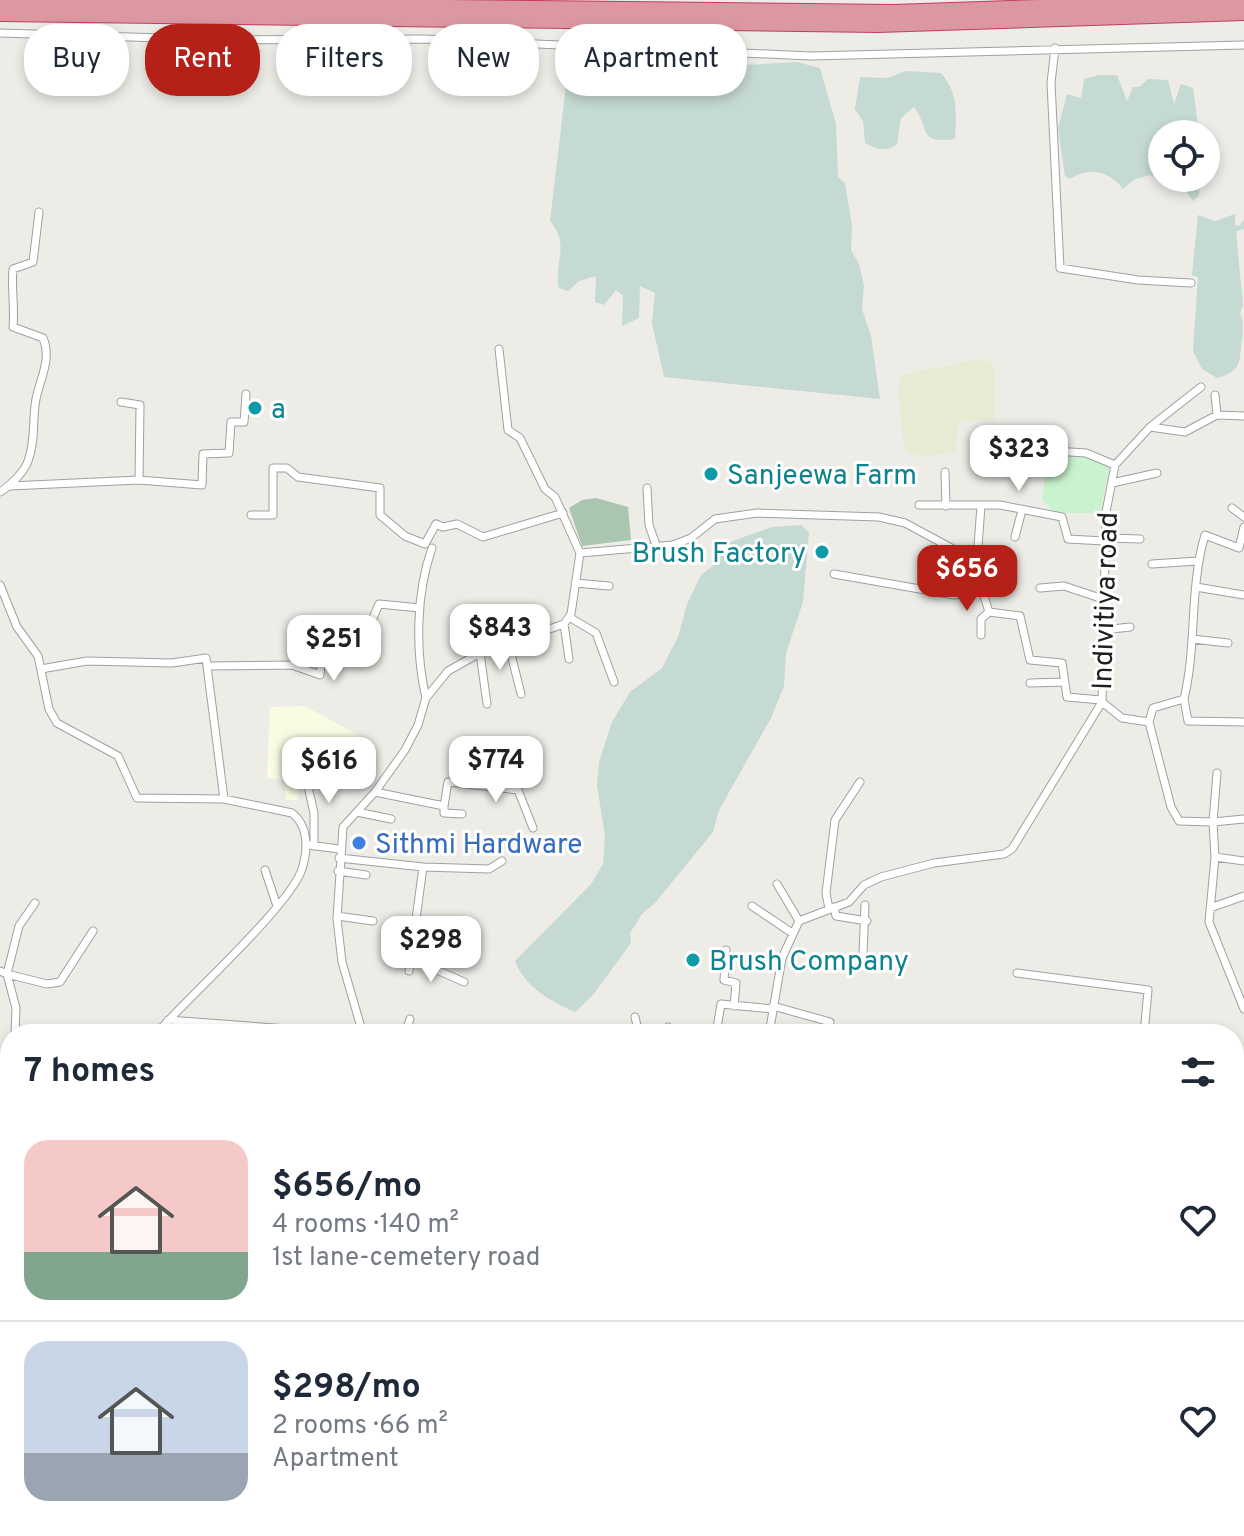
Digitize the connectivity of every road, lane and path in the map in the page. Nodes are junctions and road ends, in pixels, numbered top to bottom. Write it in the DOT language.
graph roads {
  1 [pos="1244,0"];
  2 [pos="0,2"];
  3 [pos="1244,13"];
  4 [pos="0,14"];
  5 [pos="0,33"];
  6 [pos="1244,45"];
  7 [pos="1055,48"];
  8 [pos="39,212"];
  9 [pos="1191,283"];
  10 [pos="499,349"];
  11 [pos="1201,387"];
  12 [pos="246,394"];
  13 [pos="1215,395"];
  14 [pos="121,402"];
  15 [pos="1217,415"];
  16 [pos="1244,416"];
  17 [pos="1150,427"];
  18 [pos="1054,451"];
  19 [pos="1115,465"];
  20 [pos="945,472"];
  21 [pos="1157,473"];
  22 [pos="139,480"];
  23 [pos="1112,483"];
  24 [pos="10,486"];
  25 [pos="647,488"];
  26 [pos="0,492"];
  27 [pos="919,505"];
  28 [pos="946,506"];
  29 [pos="981,506"];
  30 [pos="1232,508"];
  31 [pos="1022,510"];
  32 [pos="563,513"];
  33 [pos="251,515"];
  34 [pos="1244,517"];
  35 [pos="1244,527"];
  36 [pos="1015,537"];
  37 [pos="1104,539"];
  38 [pos="1140,539"];
  39 [pos="656,545"];
  40 [pos="978,546"];
  41 [pos="432,548"];
  42 [pos="580,553"];
  43 [pos="1198,561"];
  44 [pos="1152,564"];
  45 [pos="834,574"];
  46 [pos="575,583"];
  47 [pos="0,585"];
  48 [pos="609,586"];
  49 [pos="1196,587"];
  50 [pos="1040,588"];
  51 [pos="983,591"];
  52 [pos="1244,595"];
  53 [pos="1103,599"];
  54 [pos="420,608"];
  55 [pos="989,612"];
  56 [pos="566,620"];
  57 [pos="1130,627"];
  58 [pos="1103,630"];
  59 [pos="981,635"];
  60 [pos="1192,639"];
  61 [pos="508,642"];
  62 [pos="1228,643"];
  63 [pos="480,653"];
  64 [pos="569,659"];
  65 [pos="208,666"];
  66 [pos="41,669"];
  67 [pos="614,682"];
  68 [pos="1064,682"];
  69 [pos="1030,683"];
  70 [pos="521,694"];
  71 [pos="426,698"];
  72 [pos="1184,699"];
  73 [pos="1102,701"];
  74 [pos="487,704"];
  75 [pos="1149,722"];
  76 [pos="1244,722"];
  77 [pos="304,769"];
  78 [pos="1217,773"];
  79 [pos="860,782"];
  80 [pos="375,792"];
  81 [pos="224,799"];
  82 [pos="444,806"];
  83 [pos="357,812"];
  84 [pos="462,814"];
  85 [pos="391,819"];
  86 [pos="1244,819"];
  87 [pos="1213,822"];
  88 [pos="533,828"];
  89 [pos="310,845"];
  90 [pos="339,853"];
  91 [pos="1215,857"];
  92 [pos="502,861"];
  93 [pos="1244,861"];
  94 [pos="423,867"];
  95 [pos="265,870"];
  96 [pos="338,871"];
  97 [pos="366,875"];
  98 [pos="777,884"];
  99 [pos="1244,896"];
  100 [pos="35,903"];
  101 [pos="865,905"];
  102 [pos="277,906"];
  103 [pos="752,906"];
  104 [pos="832,908"];
  105 [pos="1210,908"];
  106 [pos="337,916"];
  107 [pos="373,921"];
  108 [pos="799,921"];
  109 [pos="867,921"];
  110 [pos="93,931"];
  111 [pos="792,933"];
  112 [pos="726,950"];
  113 [pos="863,954"];
  114 [pos="410,958"];
  115 [pos="409,971"];
  116 [pos="4,972"];
  117 [pos="1017,973"];
  118 [pos="464,982"];
  119 [pos="734,1006"];
  120 [pos="773,1008"];
  121 [pos="1244,1009"];
  122 [pos="635,1017"];
  123 [pos="410,1019"];
  124 [pos="168,1020"];
  125 [pos="15,1024"];
  126 [pos="165,1024"];
  127 [pos="204,1024"];
  128 [pos="360,1024"];
  129 [pos="408,1024"];
  130 [pos="637,1024"];
  131 [pos="718,1024"];
  132 [pos="771,1024"];
  133 [pos="830,1024"];
  134 [pos="1145,1024"];
  1 -- 2 [label="highway"];
  3 -- 4 [label="highway"];
  5 -- 7 [label="street"];
  6 -- 7 [label="street"];
  7 -- 9 [label="street"];
  8 -- 24 [label="street"];
  10 -- 32 [label="street"];
  11 -- 17 [label="street"];
  12 -- 22 [label="street"];
  13 -- 15 [label="street"];
  14 -- 22 [label="street"];
  15 -- 16 [label="street"];
  15 -- 17 [label="street"];
  17 -- 19 [label="street"];
  18 -- 19 [label="street"];
  19 -- 23 [label="street, Indivitiya road"];
  20 -- 28 [label="street"];
  21 -- 23 [label="street"];
  22 -- 24 [label="street"];
  23 -- 37 [label="street, Indivitiya road"];
  24 -- 26 [label="street"];
  25 -- 39 [label="street"];
  27 -- 28 [label="street"];
  28 -- 29 [label="street"];
  29 -- 31 [label="street"];
  29 -- 40 [label="street"];
  30 -- 34 [label="street"];
  31 -- 36 [label="street"];
  31 -- 37 [label="street"];
  32 -- 33 [label="street"];
  32 -- 42 [label="street"];
  35 -- 43 [label="street"];
  37 -- 38 [label="street"];
  37 -- 53 [label="street, Indivitiya road"];
  39 -- 42 [label="street"];
  39 -- 51 [label="street"];
  41 -- 54 [label="street"];
  42 -- 46 [label="street"];
  43 -- 44 [label="street"];
  43 -- 49 [label="street"];
  45 -- 51 [label="street"];
  46 -- 48 [label="street"];
  46 -- 56 [label="street"];
  47 -- 66 [label="street"];
  49 -- 52 [label="street"];
  49 -- 60 [label="street"];
  50 -- 53 [label="street"];
  51 -- 55 [label="street"];
  53 -- 58 [label="street, Indivitiya road"];
  54 -- 65 [label="street"];
  54 -- 71 [label="street"];
  55 -- 59 [label="street"];
  55 -- 68 [label="street"];
  56 -- 61 [label="street"];
  56 -- 64 [label="street"];
  56 -- 67 [label="street"];
  57 -- 58 [label="street"];
  58 -- 73 [label="street, Indivitiya road"];
  60 -- 62 [label="street"];
  60 -- 72 [label="street"];
  61 -- 63 [label="street"];
  61 -- 70 [label="street"];
  63 -- 71 [label="street"];
  63 -- 74 [label="street"];
  65 -- 66 [label="street"];
  65 -- 81 [label="street"];
  66 -- 81 [label="street"];
  68 -- 69 [label="street"];
  68 -- 73 [label="street"];
  71 -- 80 [label="street"];
  72 -- 75 [label="street"];
  72 -- 76 [label="street"];
  73 -- 75 [label="street"];
  73 -- 104 [label="street, Indivitiya road"];
  75 -- 87 [label="street"];
  77 -- 89 [label="street"];
  78 -- 87 [label="street"];
  79 -- 104 [label="street"];
  80 -- 82 [label="street"];
  80 -- 83 [label="street"];
  81 -- 89 [label="street"];
  82 -- 84 [label="street"];
  82 -- 88 [label="street"];
  83 -- 85 [label="street"];
  83 -- 90 [label="street"];
  86 -- 87 [label="street"];
  87 -- 91 [label="street"];
  89 -- 90 [label="street"];
  89 -- 102 [label="street"];
  90 -- 94 [label="street"];
  90 -- 96 [label="street"];
  91 -- 93 [label="street"];
  91 -- 105 [label="street"];
  92 -- 94 [label="street"];
  94 -- 114 [label="street"];
  95 -- 102 [label="street"];
  96 -- 97 [label="street"];
  96 -- 106 [label="street"];
  98 -- 108 [label="street"];
  99 -- 105 [label="street"];
  100 -- 116 [label="street"];
  101 -- 109 [label="street"];
  102 -- 124 [label="street"];
  103 -- 111 [label="street"];
  104 -- 108 [label="street, Indivitiya road"];
  104 -- 109 [label="street"];
  105 -- 121 [label="street"];
  106 -- 107 [label="street"];
  106 -- 128 [label="street"];
  108 -- 111 [label="street"];
  109 -- 113 [label="street"];
  110 -- 116 [label="street"];
  111 -- 120 [label="street"];
  112 -- 119 [label="street"];
  114 -- 115 [label="street"];
  114 -- 118 [label="street"];
  116 -- 125 [label="street"];
  117 -- 134 [label="street"];
  119 -- 120 [label="street"];
  119 -- 131 [label="street"];
  120 -- 132 [label="street"];
  120 -- 133 [label="street"];
  122 -- 130 [label="street"];
  123 -- 129 [label="street"];
  124 -- 126 [label="street"];
  124 -- 127 [label="street"];
}
